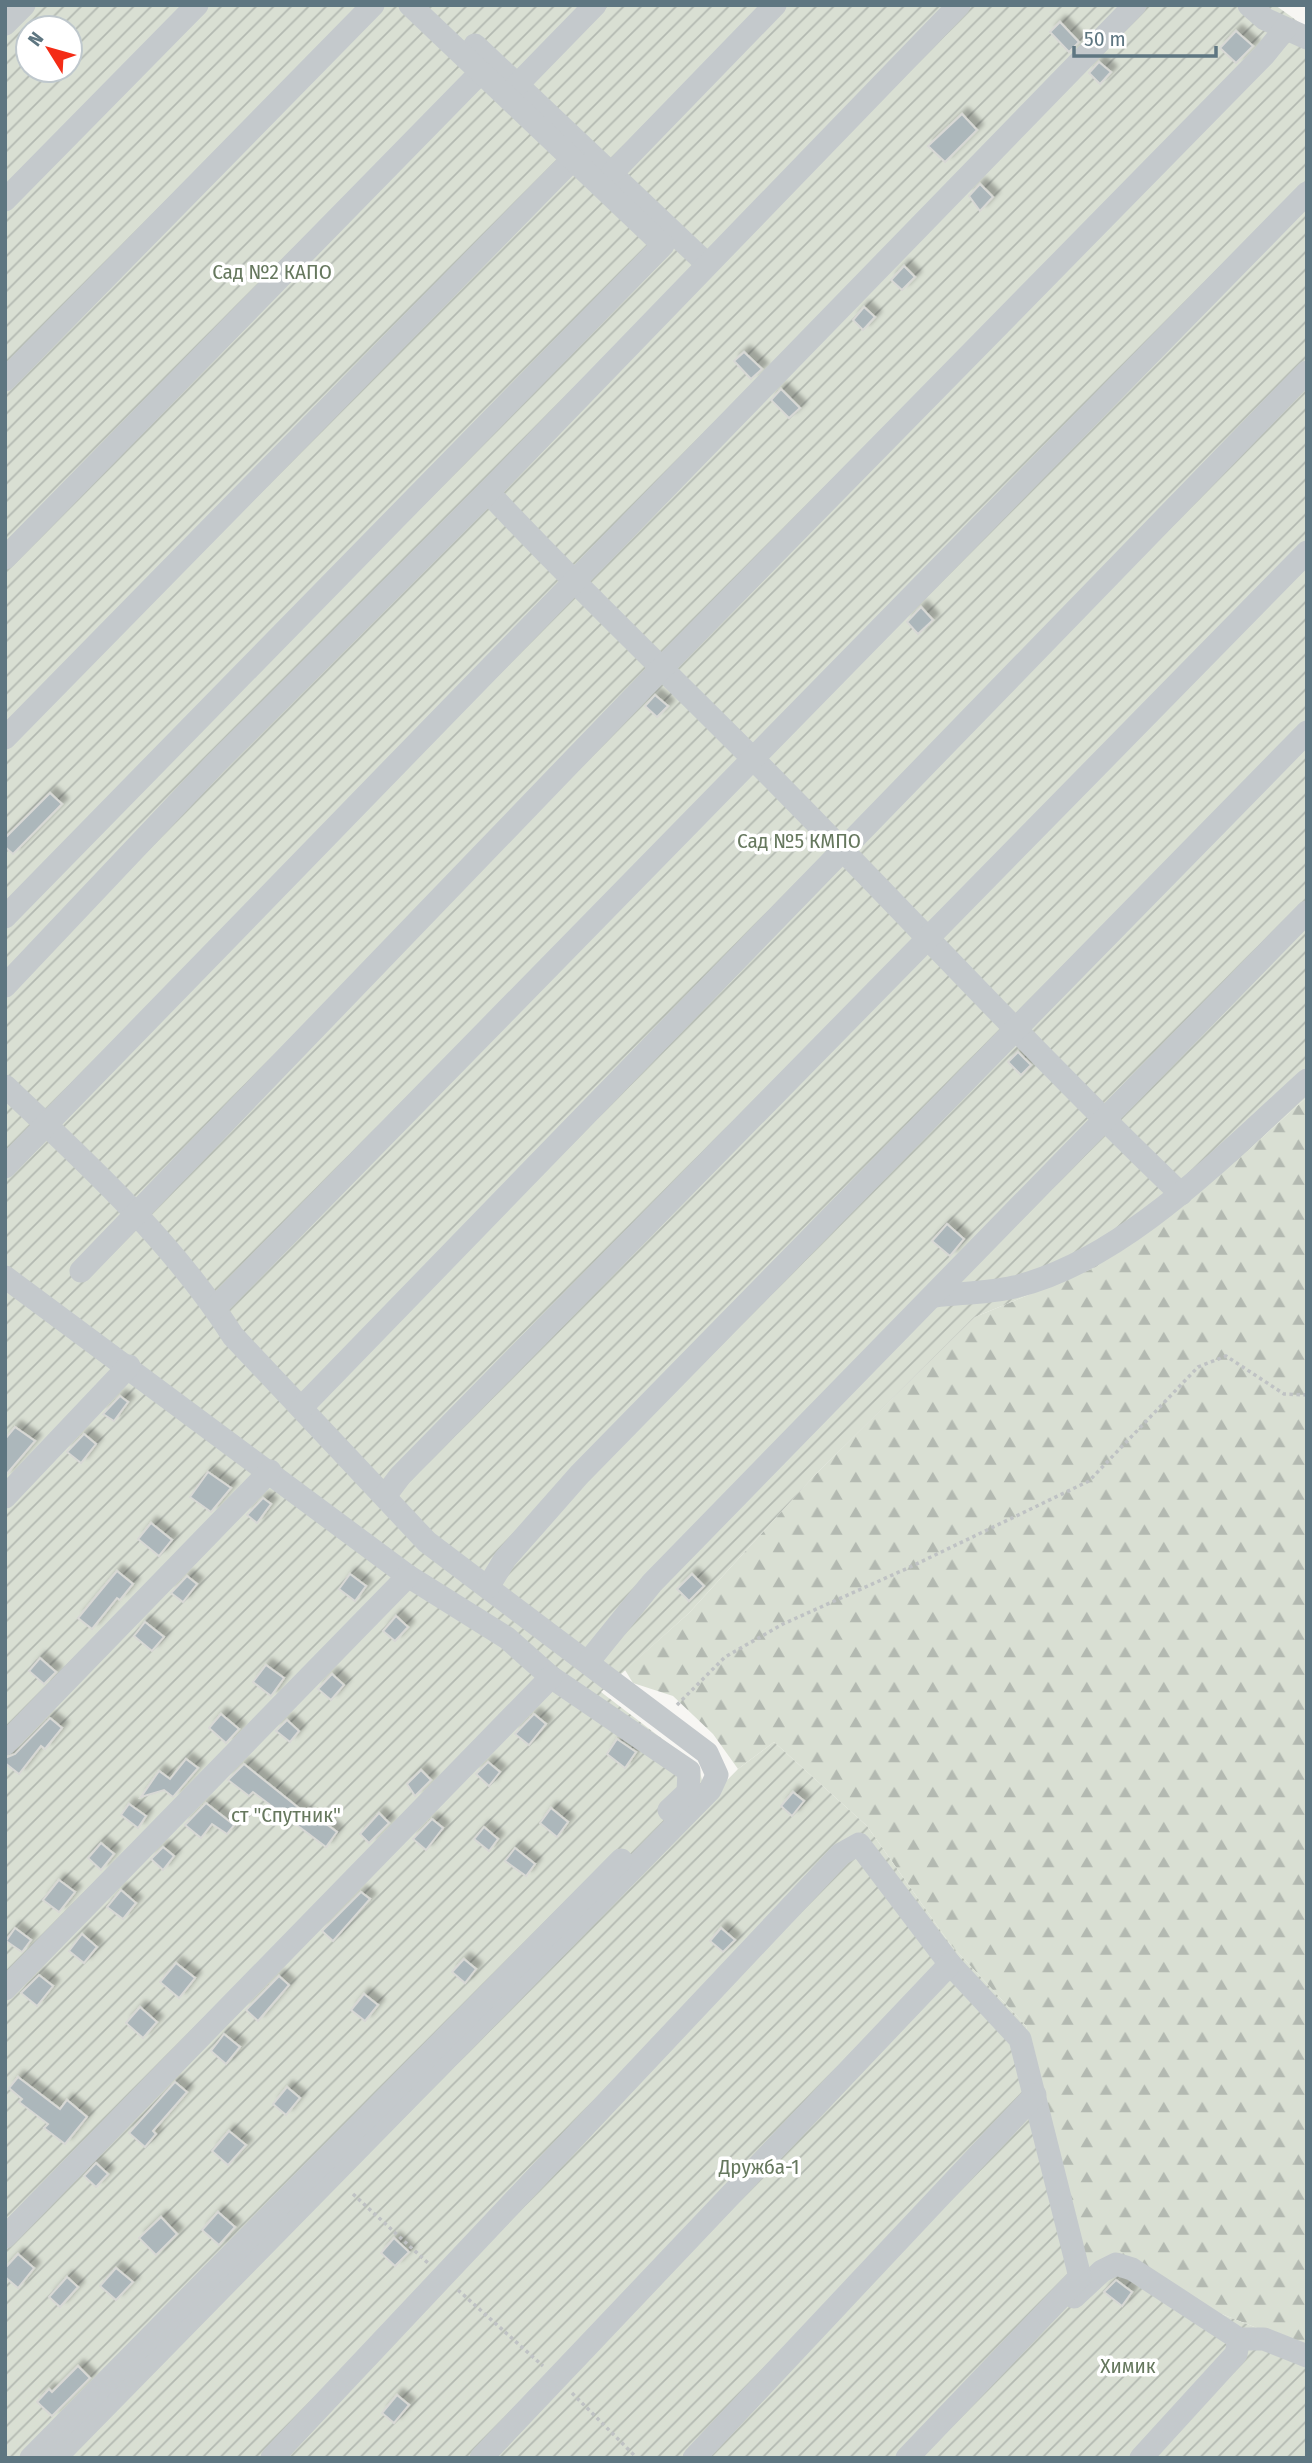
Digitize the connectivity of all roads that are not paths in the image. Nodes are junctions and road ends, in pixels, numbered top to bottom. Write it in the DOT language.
graph roads {
  1 [pos="24,5"];
  2 [pos="197,5"];
  3 [pos="373,5"];
  4 [pos="410,5"];
  5 [pos="432,5"];
  6 [pos="595,5"];
  7 [pos="775,5"];
  8 [pos="959,5"];
  9 [pos="1135,5"];
  10 [pos="1249,5"];
  11 [pos="5,24"];
  12 [pos="1285,29"];
  13 [pos="1307,38"];
  14 [pos="481,72"];
  15 [pos="518,84"];
  16 [pos="574,158"];
  17 [pos="613,172"];
  18 [pos="1307,193"];
  19 [pos="5,200"];
  20 [pos="707,264"];
  21 [pos="5,380"];
  22 [pos="1301,387"];
  23 [pos="488,492"];
  24 [pos="1307,552"];
  25 [pos="5,558"];
  26 [pos="573,583"];
  27 [pos="661,669"];
  28 [pos="1307,732"];
  29 [pos="5,738"];
  30 [pos="753,758"];
  31 [pos="841,849"];
  32 [pos="1307,912"];
  33 [pos="5,916"];
  34 [pos="927,939"];
  35 [pos="5,986"];
  36 [pos="1016,1028"];
  37 [pos="1307,1080"];
  38 [pos="5,1086"];
  39 [pos="1104,1120"];
  40 [pos="46,1125"];
  41 [pos="5,1167"];
  42 [pos="1181,1194"];
  43 [pos="135,1213"];
  44 [pos="81,1271"];
  45 [pos="5,1278"];
  46 [pos="935,1296"];
  47 [pos="215,1308"];
  48 [pos="129,1367"];
  49 [pos="302,1408"];
  50 [pos="271,1471"];
  51 [pos="385,1496"];
  52 [pos="5,1497"];
  53 [pos="408,1576"];
  54 [pos="488,1587"];
  55 [pos="588,1661"];
  56 [pos="551,1677"];
  57 [pos="5,1744"];
  58 [pos="950,1964"];
  59 [pos="5,1989"];
  60 [pos="1035,2095"];
  61 [pos="5,2236"];
  62 [pos="1239,2339"];
  63 [pos="1307,2356"];
  64 [pos="30,2458"];
  65 [pos="55,2458"];
  66 [pos="272,2458"];
  67 [pos="481,2458"];
  68 [pos="694,2458"];
  69 [pos="907,2458"];
  70 [pos="924,2458"];
  71 [pos="1142,2458"];
  1 -- 11 [label="street"];
  2 -- 19 [label="street"];
  3 -- 21 [label="street"];
  4 -- 14 [label="street"];
  5 -- 15 [label="street"];
  6 -- 15 [label="street"];
  7 -- 17 [label="street"];
  8 -- 20 [label="street"];
  9 -- 26 [label="street"];
  10 -- 12 [label="street"];
  12 -- 13 [label="street"];
  12 -- 27 [label="street"];
  14 -- 16 [label="street"];
  14 -- 25 [label="street"];
  15 -- 17 [label="street"];
  16 -- 29 [label="street"];
  16 -- 33 [label="street"];
  17 -- 20 [label="street"];
  18 -- 30 [label="street"];
  20 -- 23 [label="street"];
  22 -- 31 [label="street"];
  23 -- 26 [label="street"];
  23 -- 35 [label="street"];
  24 -- 34 [label="street"];
  26 -- 27 [label="street"];
  26 -- 40 [label="street"];
  27 -- 30 [label="street"];
  27 -- 43 [label="street"];
  28 -- 36 [label="street"];
  30 -- 31 [label="street"];
  30 -- 47 [label="street"];
  31 -- 34 [label="street"];
  31 -- 49 [label="street"];
  32 -- 39 [label="street"];
  34 -- 36 [label="street"];
  34 -- 51 [label="street"];
  36 -- 39 [label="street"];
  36 -- 54 [label="street"];
  37 -- 42 [label="street"];
  38 -- 40 [label="street"];
  39 -- 42 [label="street"];
  39 -- 46 [label="street"];
  40 -- 41 [label="street"];
  40 -- 43 [label="street"];
  42 -- 46 [label="street"];
  43 -- 44 [label="street"];
  43 -- 47 [label="street"];
  45 -- 48 [label="street"];
  46 -- 55 [label="street"];
  47 -- 49 [label="street"];
  48 -- 50 [label="street"];
  48 -- 52 [label="street"];
  49 -- 51 [label="street"];
  50 -- 53 [label="street"];
  50 -- 57 [label="street"];
  51 -- 54 [label="street"];
  53 -- 56 [label="street"];
  53 -- 59 [label="street"];
  54 -- 55 [label="street"];
  55 -- 65 [label="street"];
  56 -- 61 [label="street"];
  56 -- 64 [label="street"];
  58 -- 60 [label="street"];
  58 -- 66 [label="street"];
  58 -- 67 [label="street"];
  60 -- 68 [label="street"];
  60 -- 69 [label="street"];
  62 -- 63 [label="street"];
  62 -- 70 [label="street"];
  62 -- 71 [label="street"];
}
